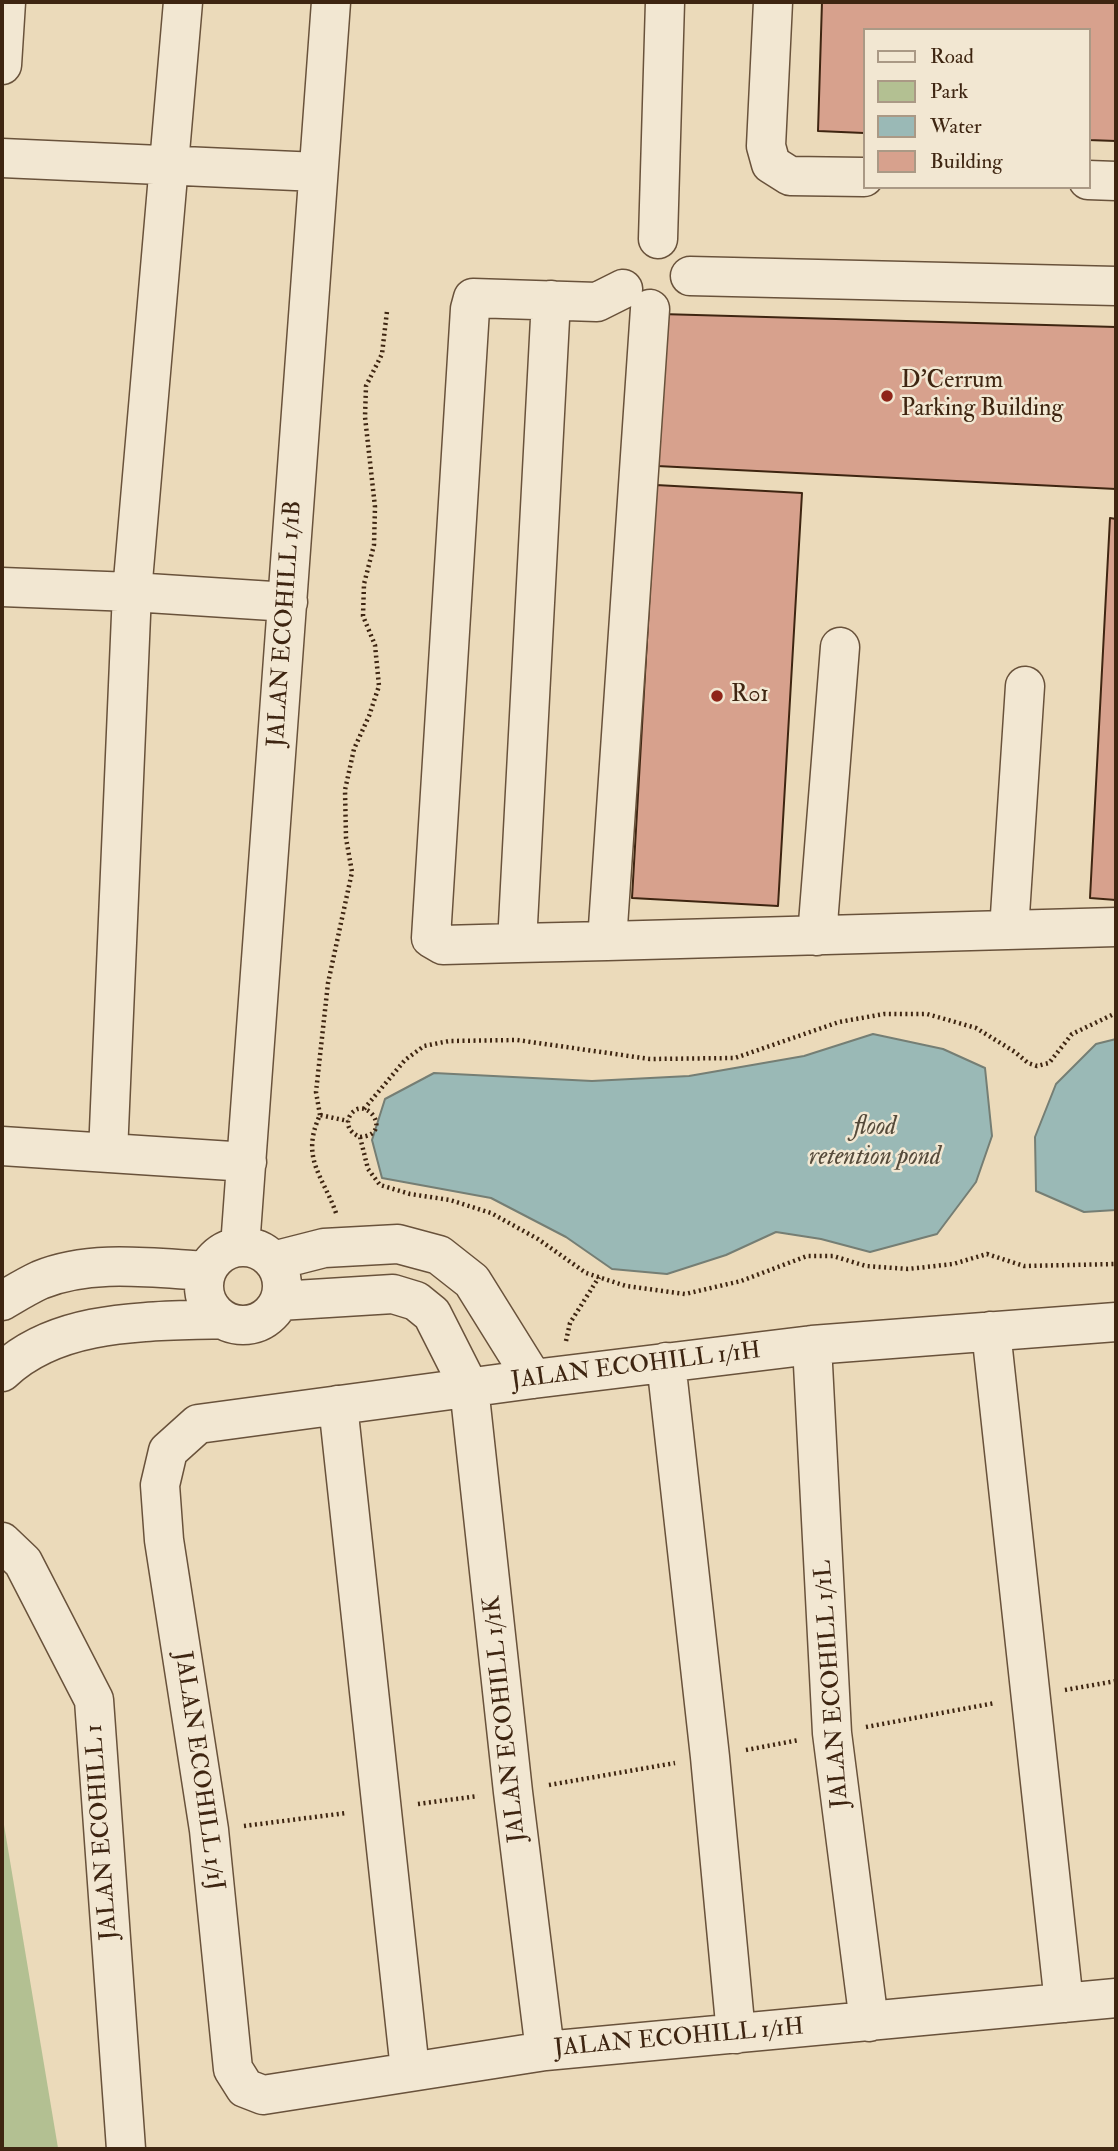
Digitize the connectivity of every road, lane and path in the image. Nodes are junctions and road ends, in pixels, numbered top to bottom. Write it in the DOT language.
graph roads {
  1 [pos="6,2"];
  2 [pos="183,2"];
  3 [pos="331,2"];
  4 [pos="665,2"];
  5 [pos="773,2"];
  6 [pos="2,65"];
  7 [pos="2,158"];
  8 [pos="167,167"];
  9 [pos="318,172"];
  10 [pos="862,177"];
  11 [pos="1090,180"];
  12 [pos="1116,181"];
  13 [pos="658,239"];
  14 [pos="690,276"];
  15 [pos="1116,286"];
  16 [pos="637,299"];
  17 [pos="551,300"];
  18 [pos="387,312"];
  19 [pos="2,587"];
  20 [pos="132,592"];
  21 [pos="288,602"];
  22 [pos="840,647"];
  23 [pos="1025,686"];
  24 [pos="1116,927"];
  25 [pos="1009,930"];
  26 [pos="817,936"];
  27 [pos="607,941"];
  28 [pos="517,943"];
  29 [pos="1116,1013"];
  30 [pos="364,1109"];
  31 [pos="320,1115"];
  32 [pos="348,1121"];
  33 [pos="360,1137"];
  34 [pos="2,1146"];
  35 [pos="108,1153"];
  36 [pos="247,1162"];
  37 [pos="334,1220"];
  38 [pos="257,1254"];
  39 [pos="1116,1264"];
  40 [pos="206,1271"];
  41 [pos="599,1277"];
  42 [pos="2,1301"];
  43 [pos="279,1301"];
  44 [pos="222,1319"];
  45 [pos="1116,1322"];
  46 [pos="991,1331"];
  47 [pos="812,1345"];
  48 [pos="666,1362"];
  49 [pos="2,1372"];
  50 [pos="545,1378"];
  51 [pos="469,1387"];
  52 [pos="338,1405"];
  53 [pos="168,1451"];
  54 [pos="2,1542"];
  55 [pos="1116,1681"];
  56 [pos="1030,1697"];
  57 [pos="832,1733"];
  58 [pos="710,1757"];
  59 [pos="513,1792"];
  60 [pos="383,1809"];
  61 [pos="209,1830"];
  62 [pos="1116,1998"];
  63 [pos="1065,2003"];
  64 [pos="869,2022"];
  65 [pos="736,2034"];
  66 [pos="545,2051"];
  67 [pos="410,2070"];
  68 [pos="244,2088"];
  69 [pos="126,2149"];
  1 -- 6 [label="street"];
  2 -- 8 [label="street"];
  3 -- 9 [label="street, JALAN ECOHILL 1/1B"];
  4 -- 13 [label="street"];
  5 -- 10 [label="street"];
  7 -- 8 [label="street"];
  8 -- 9 [label="street"];
  8 -- 20 [label="street"];
  9 -- 21 [label="street, JALAN ECOHILL 1/1B"];
  11 -- 12 [label="street"];
  13 -- 14 [label="street"];
  13 -- 16 [label="street"];
  14 -- 15 [label="street"];
  14 -- 16 [label="street"];
  16 -- 17 [label="street"];
  16 -- 27 [label="street"];
  17 -- 28 [label="street"];
  17 -- 28 [label="street"];
  18 -- 31 [label="path"];
  19 -- 20 [label="street"];
  20 -- 21 [label="street"];
  20 -- 35 [label="street"];
  21 -- 36 [label="street, JALAN ECOHILL 1/1B"];
  22 -- 26 [label="street"];
  23 -- 25 [label="street"];
  24 -- 25 [label="street"];
  25 -- 26 [label="street"];
  26 -- 27 [label="street"];
  27 -- 28 [label="street"];
  29 -- 30 [label="path"];
  30 -- 32 [label="path"];
  30 -- 33 [label="path"];
  31 -- 32 [label="path"];
  31 -- 37 [label="path"];
  32 -- 33 [label="path"];
  33 -- 41 [label="path"];
  34 -- 35 [label="street"];
  35 -- 36 [label="street"];
  36 -- 38 [label="street, JALAN ECOHILL 1/1B"];
  38 -- 40 [label="street"];
  38 -- 43 [label="street"];
  38 -- 50 [label="street"];
  39 -- 41 [label="path"];
  40 -- 42 [label="street"];
  40 -- 44 [label="street"];
  41 -- 50 [label="path"];
  43 -- 44 [label="street"];
  43 -- 51 [label="street"];
  44 -- 49 [label="street"];
  45 -- 46 [label="street, JALAN ECOHILL 1/1H"];
  46 -- 47 [label="street, JALAN ECOHILL 1/1H"];
  46 -- 56 [label="street"];
  47 -- 48 [label="street, JALAN ECOHILL 1/1H"];
  47 -- 57 [label="street, JALAN ECOHILL 1/1L"];
  48 -- 50 [label="street, JALAN ECOHILL 1/1H"];
  48 -- 58 [label="street"];
  50 -- 51 [label="street, JALAN ECOHILL 1/1H"];
  51 -- 52 [label="street, JALAN ECOHILL 1/1H"];
  51 -- 59 [label="street, JALAN ECOHILL 1/1K"];
  52 -- 53 [label="street, JALAN ECOHILL 1/1H"];
  52 -- 60 [label="street"];
  53 -- 61 [label="street, JALAN ECOHILL 1/1J"];
  54 -- 69 [label="street, JALAN ECOHILL 1"];
  55 -- 56 [label="path"];
  56 -- 57 [label="path"];
  56 -- 63 [label="street"];
  57 -- 58 [label="path"];
  57 -- 64 [label="street, JALAN ECOHILL 1/1L"];
  58 -- 59 [label="path"];
  58 -- 65 [label="street"];
  59 -- 60 [label="path"];
  59 -- 66 [label="street, JALAN ECOHILL 1/1K"];
  60 -- 61 [label="path"];
  60 -- 67 [label="street"];
  61 -- 68 [label="street, JALAN ECOHILL 1/1J"];
  62 -- 63 [label="street, JALAN ECOHILL 1/1H"];
  63 -- 64 [label="street, JALAN ECOHILL 1/1H"];
  64 -- 65 [label="street, JALAN ECOHILL 1/1H"];
  65 -- 66 [label="street, JALAN ECOHILL 1/1H"];
  66 -- 67 [label="street, JALAN ECOHILL 1/1H"];
  67 -- 68 [label="street, JALAN ECOHILL 1/1H"];
}
